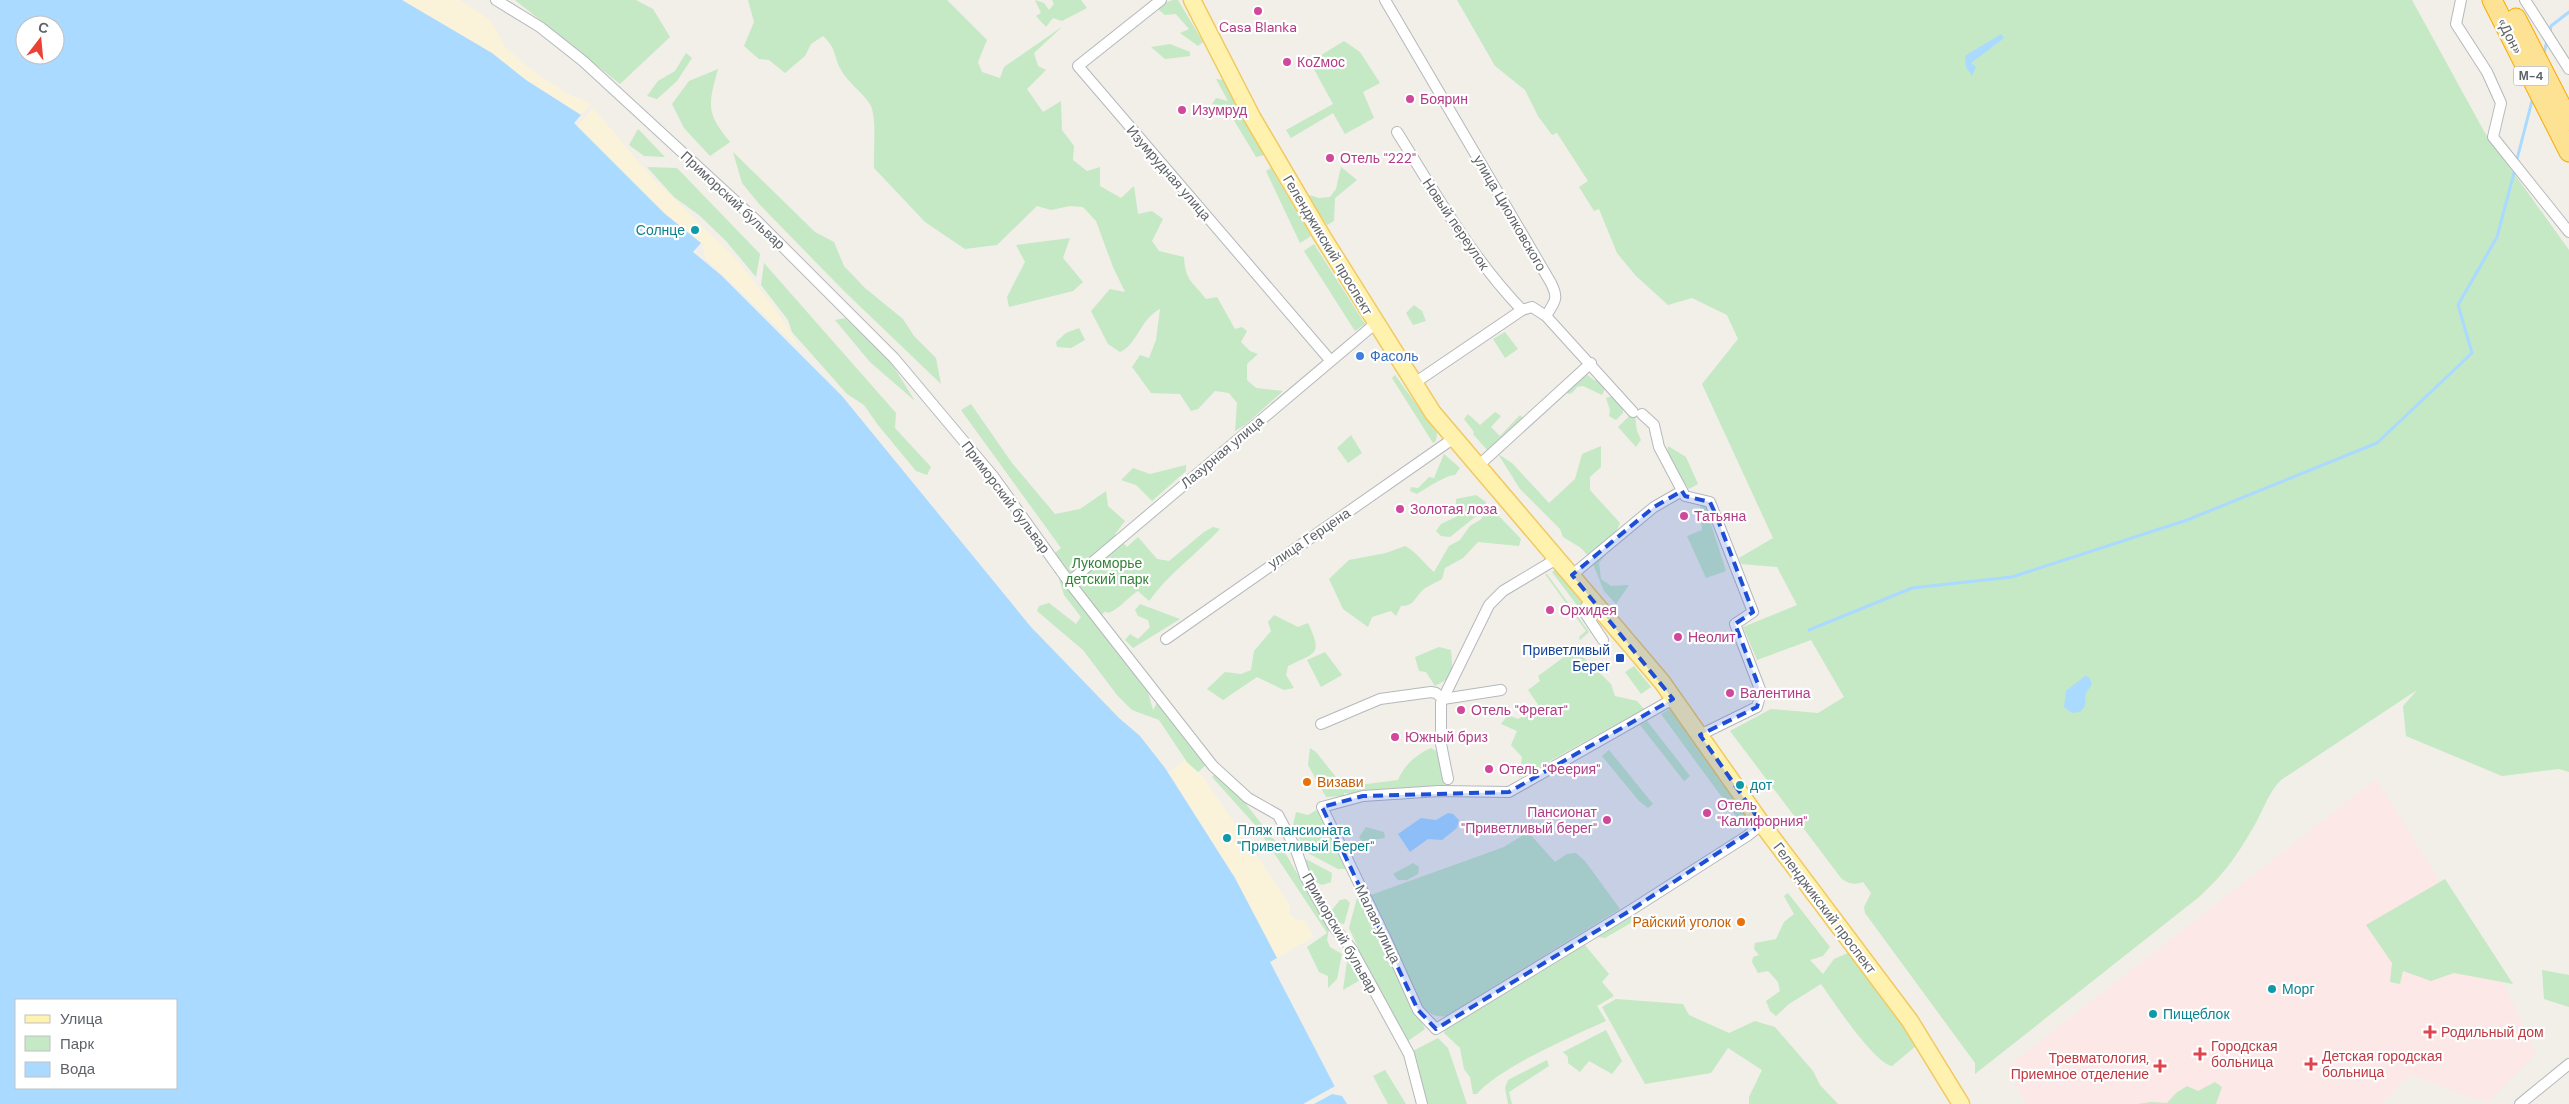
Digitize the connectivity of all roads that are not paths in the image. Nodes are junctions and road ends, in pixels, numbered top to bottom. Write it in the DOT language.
graph roads {
  1 [pos="496,0"];
  2 [pos="1161,0"];
  3 [pos="1386,0"];
  4 [pos="2461,0"];
  5 [pos="2492,0"];
  6 [pos="2506,0"];
  7 [pos="2525,0"];
  8 [pos="1194,5"];
  9 [pos="2569,69"];
  10 [pos="2569,121"];
  11 [pos="1397,132"];
  12 [pos="2569,152"];
  13 [pos="2569,232"];
  14 [pos="1522,310"];
  15 [pos="1546,316"];
  16 [pos="1376,324"];
  17 [pos="1330,360"];
  18 [pos="1590,363"];
  19 [pos="1413,384"];
  20 [pos="1454,438"];
  21 [pos="1478,466"];
  22 [pos="1682,491"];
  23 [pos="1558,558"];
  24 [pos="1572,576"];
  25 [pos="1069,582"];
  26 [pos="1593,599"];
  27 [pos="1166,639"];
  28 [pos="1603,640"];
  29 [pos="1501,690"];
  30 [pos="1443,699"];
  31 [pos="1674,699"];
  32 [pos="1322,724"];
  33 [pos="1700,735"];
  34 [pos="1448,779"];
  35 [pos="1762,824"];
  36 [pos="2569,1064"];
  37 [pos="1422,1104"];
  38 [pos="1961,1104"];
  39 [pos="2520,1104"];
  1 -- 25 [label="street, Приморский бульвар"];
  2 -- 17 [label="street, Изумрудная улица"];
  3 -- 15 [label="street, улица Циолковского"];
  4 -- 13 [label="street"];
  5 -- 12 [label="highway, «Дон» / М-4"];
  6 -- 10 [label="highway, «Дон» / М-4"];
  7 -- 9 [label="street"];
  8 -- 16 [label="main road, Геленджикский проспект"];
  11 -- 14 [label="street, Новый переулок"];
  14 -- 15 [label="street"];
  14 -- 19 [label="street"];
  15 -- 18 [label="street"];
  16 -- 17 [label="street, Лазурная улица"];
  16 -- 19 [label="main road, Геленджикский проспект"];
  17 -- 25 [label="street, Лазурная улица"];
  18 -- 21 [label="street"];
  18 -- 22 [label="street"];
  19 -- 20 [label="main road, Геленджикский проспект"];
  20 -- 21 [label="main road, Геленджикский проспект"];
  20 -- 27 [label="street, улица Герцена"];
  21 -- 23 [label="main road, Геленджикский проспект"];
  22 -- 24 [label="street"];
  22 -- 33 [label="street"];
  23 -- 24 [label="main road, Геленджикский проспект"];
  23 -- 30 [label="street"];
  24 -- 26 [label="main road, Геленджикский проспект"];
  25 -- 37 [label="street, Приморский бульвар"];
  26 -- 28 [label="street"];
  26 -- 31 [label="main road, Геленджикский проспект"];
  29 -- 30 [label="street"];
  30 -- 32 [label="street"];
  30 -- 34 [label="street"];
  31 -- 33 [label="main road, Геленджикский проспект"];
  31 -- 35 [label="street, Малая улица"];
  33 -- 35 [label="main road, Геленджикский проспект"];
  35 -- 38 [label="main road, Геленджикский проспект"];
  36 -- 39 [label="street"];
}
